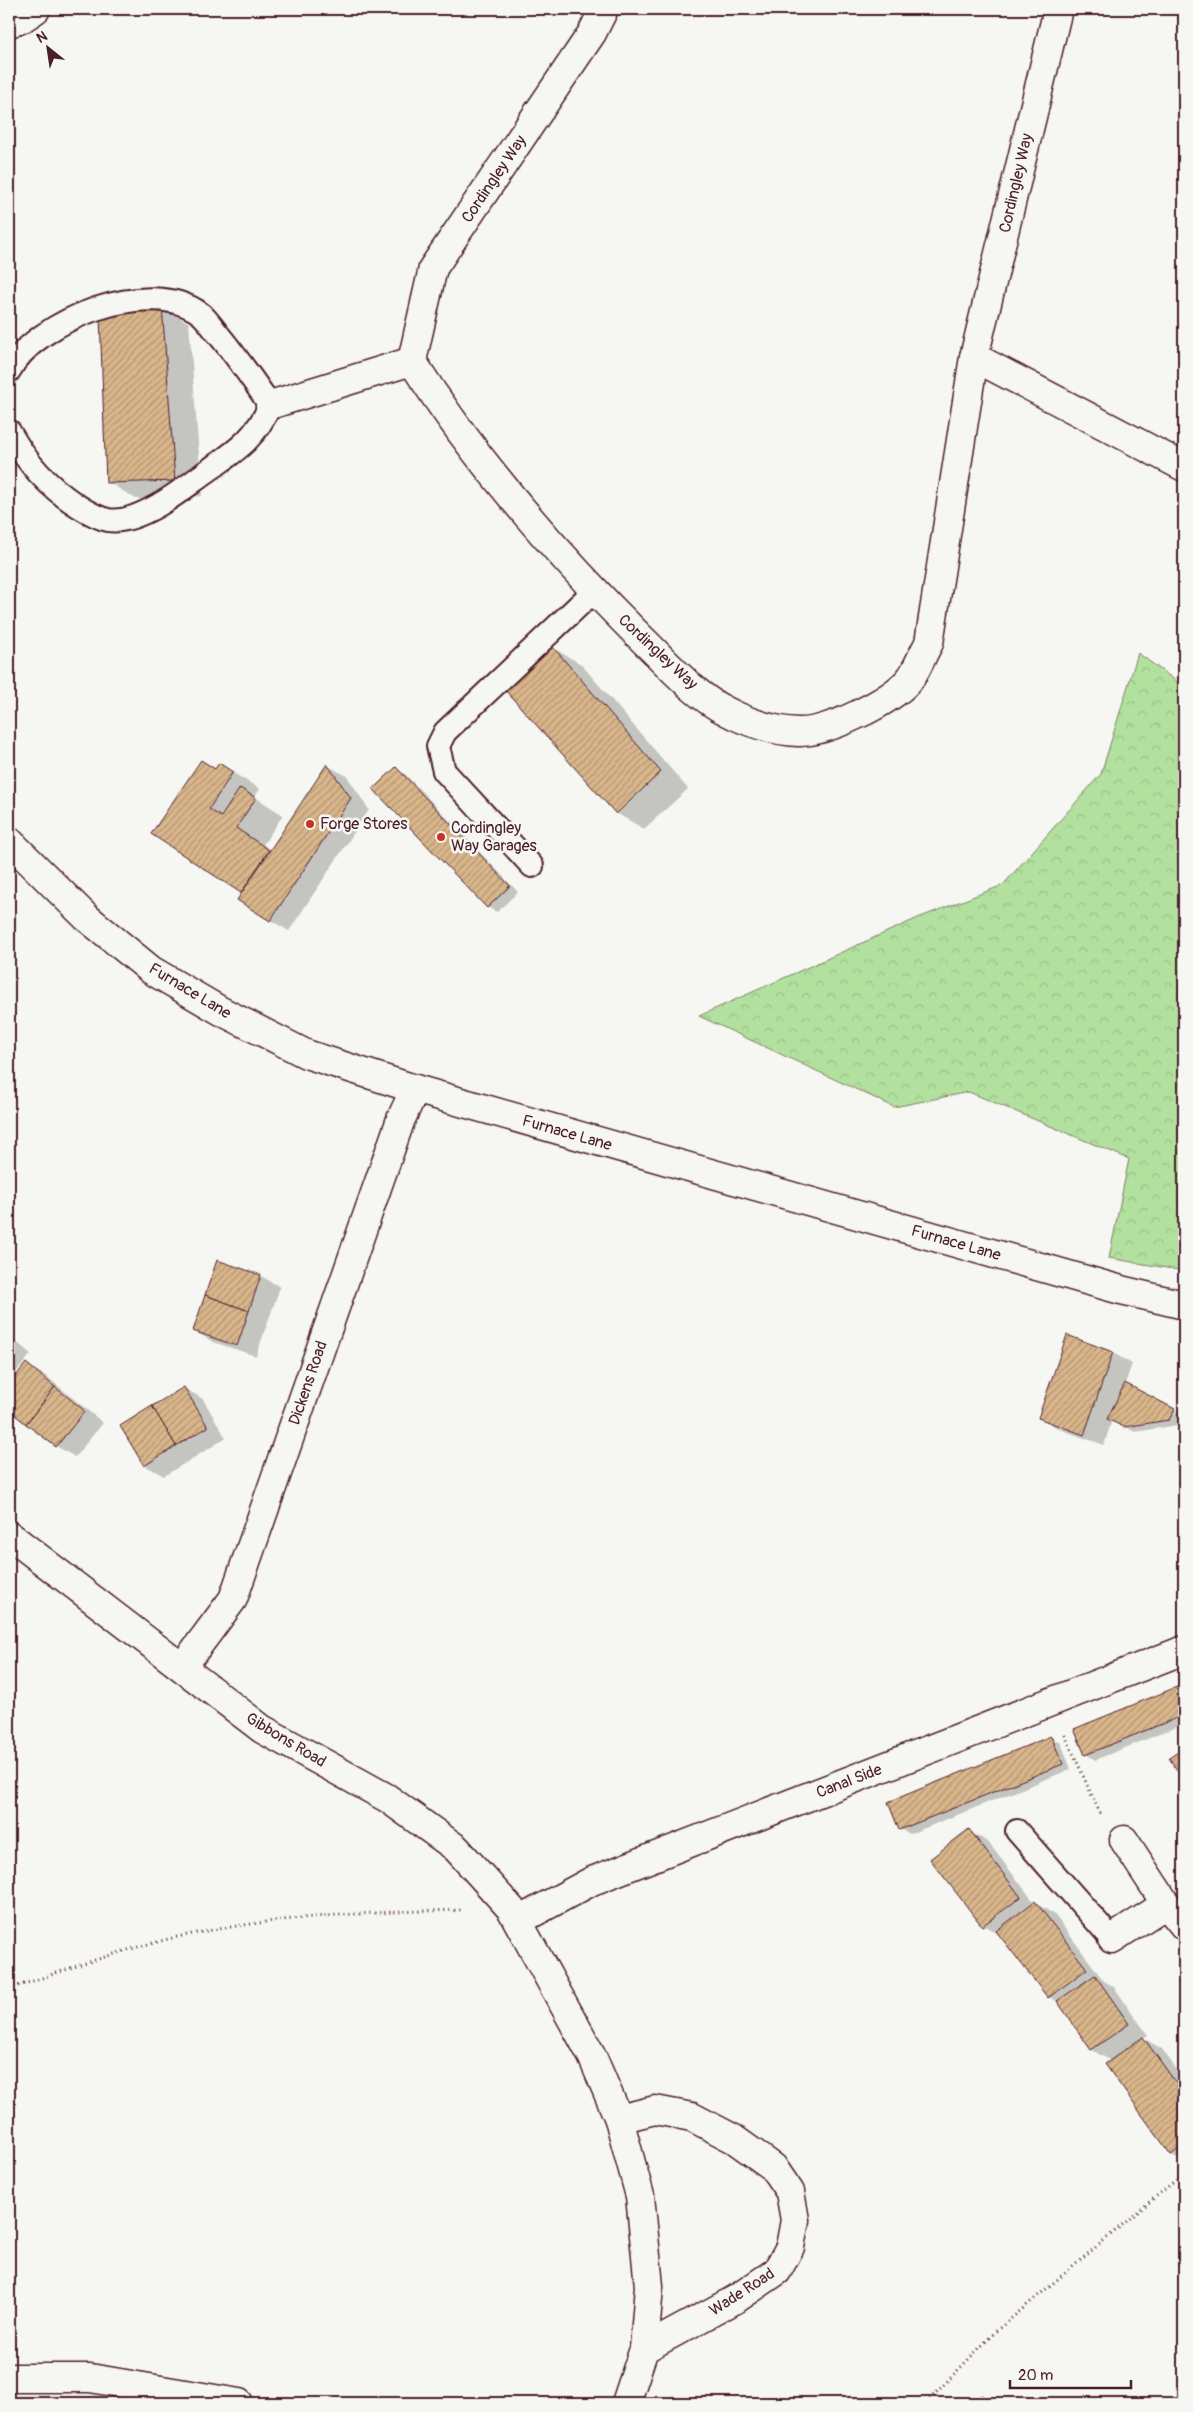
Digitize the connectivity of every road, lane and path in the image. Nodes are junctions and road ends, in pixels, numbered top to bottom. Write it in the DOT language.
graph roads {
  1 [pos="36,9"];
  2 [pos="604,9"];
  3 [pos="1058,9"];
  4 [pos="9,23"];
  5 [pos="974,357"];
  6 [pos="412,361"];
  7 [pos="9,371"];
  8 [pos="270,405"];
  9 [pos="9,431"];
  10 [pos="1184,467"];
  11 [pos="594,591"];
  12 [pos="9,841"];
  13 [pos="532,866"];
  14 [pos="415,1090"];
  15 [pos="1184,1306"];
  16 [pos="10,1540"];
  17 [pos="1184,1650"];
  18 [pos="183,1666"];
  19 [pos="1050,1702"];
  20 [pos="1017,1831"];
  21 [pos="1124,1840"];
  22 [pos="1166,1904"];
  23 [pos="514,1915"];
  24 [pos="1184,1926"];
  25 [pos="1112,1939"];
  26 [pos="9,1989"];
  27 [pos="619,2119"];
  28 [pos="1184,2173"];
  29 [pos="644,2349"];
  30 [pos="9,2378"];
  31 [pos="239,2403"];
  32 [pos="626,2403"];
  33 [pos="926,2403"];
  1 -- 4 [label="street"];
  2 -- 6 [label="street, Cordingley Way"];
  3 -- 5 [label="street, Cordingley Way"];
  5 -- 10 [label="street"];
  5 -- 11 [label="street, Cordingley Way"];
  6 -- 8 [label="street"];
  6 -- 11 [label="street, Cordingley Way"];
  7 -- 8 [label="lane"];
  8 -- 9 [label="lane"];
  11 -- 13 [label="lane"];
  12 -- 14 [label="street, Furnace Lane"];
  14 -- 15 [label="street, Furnace Lane"];
  14 -- 18 [label="street, Dickens Road"];
  16 -- 18 [label="street, Gibbons Road"];
  17 -- 19 [label="street, Canal Side"];
  18 -- 23 [label="street, Gibbons Road"];
  19 -- 21 [label="path"];
  19 -- 23 [label="street, Canal Side"];
  20 -- 25 [label="lane"];
  21 -- 22 [label="street"];
  22 -- 24 [label="street"];
  22 -- 25 [label="street"];
  23 -- 26 [label="path"];
  23 -- 27 [label="street"];
  27 -- 29 [label="street"];
  27 -- 29 [label="street, Wade Road"];
  28 -- 33 [label="path"];
  29 -- 32 [label="street"];
  30 -- 31 [label="street"];
}
